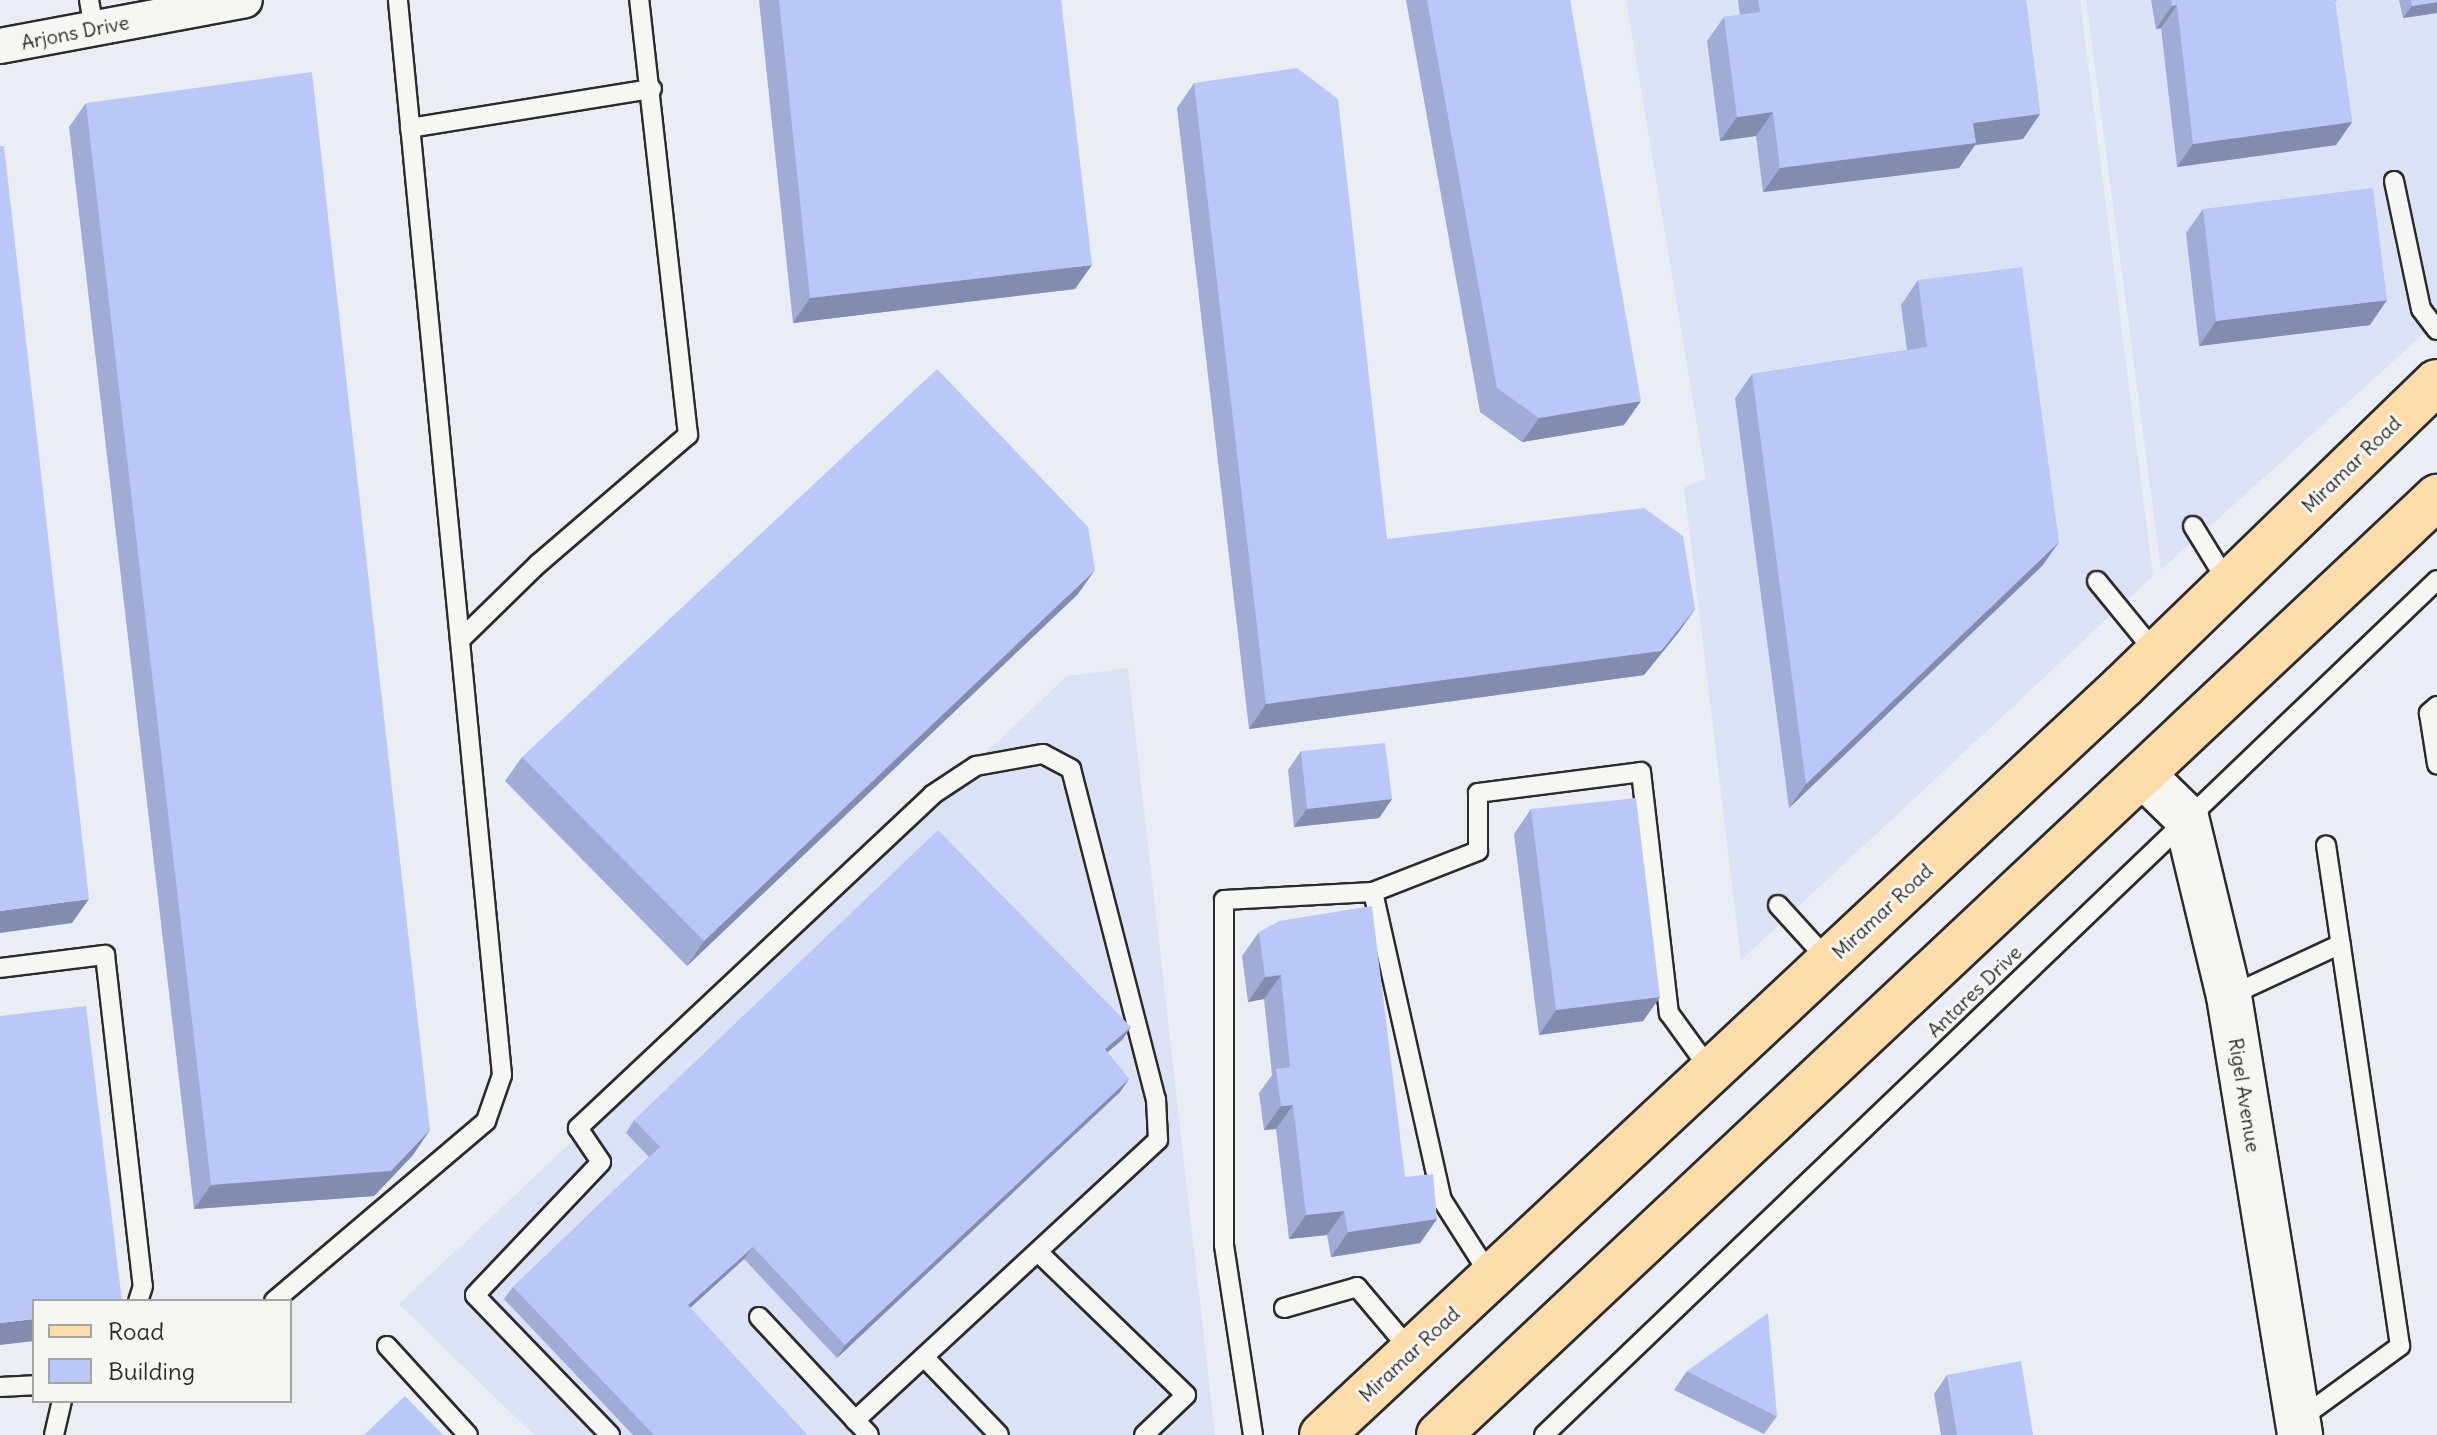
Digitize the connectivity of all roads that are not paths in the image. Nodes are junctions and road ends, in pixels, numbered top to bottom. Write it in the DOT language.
graph roads {
  1 [pos="245,0"];
  2 [pos="398,0"];
  3 [pos="639,0"];
  4 [pos="91,14"];
  5 [pos="0,46"];
  6 [pos="652,89"];
  7 [pos="410,128"];
  8 [pos="2394,181"];
  9 [pos="2437,330"];
  10 [pos="2437,382"];
  11 [pos="2437,497"];
  12 [pos="2193,526"];
  13 [pos="2437,580"];
  14 [pos="2097,581"];
  15 [pos="2228,583"];
  16 [pos="460,640"];
  17 [pos="2156,653"];
  18 [pos="2437,706"];
  19 [pos="2437,764"];
  20 [pos="2143,775"];
  21 [pos="2186,817"];
  22 [pos="2326,845"];
  23 [pos="1373,892"];
  24 [pos="1778,905"];
  25 [pos="2341,944"];
  26 [pos="1829,961"];
  27 [pos="0,968"];
  28 [pos="2229,996"];
  29 [pos="1711,1071"];
  30 [pos="1039,1253"];
  31 [pos="1491,1277"];
  32 [pos="139,1299"];
  33 [pos="276,1299"];
  34 [pos="1284,1308"];
  35 [pos="759,1317"];
  36 [pos="387,1346"];
  37 [pos="1411,1351"];
  38 [pos="924,1357"];
  39 [pos="32,1385"];
  40 [pos="0,1387"];
  41 [pos="62,1403"];
  42 [pos="855,1421"];
  43 [pos="2299,1428"];
  44 [pos="54,1435"];
  45 [pos="468,1435"];
  46 [pos="610,1435"];
  47 [pos="869,1435"];
  48 [pos="999,1435"];
  49 [pos="1144,1435"];
  50 [pos="1253,1435"];
  51 [pos="1322,1435"];
  52 [pos="1439,1435"];
  53 [pos="1544,1435"];
  1 -- 4 [label="street, Arjons Drive"];
  2 -- 7 [label="lane"];
  3 -- 6 [label="lane"];
  4 -- 5 [label="street, Arjons Drive"];
  6 -- 7 [label="lane"];
  6 -- 16 [label="lane"];
  7 -- 16 [label="lane"];
  8 -- 9 [label="lane"];
  10 -- 15 [label="main road, Miramar Road"];
  11 -- 20 [label="main road"];
  12 -- 15 [label="lane"];
  13 -- 21 [label="lane, Antares Drive"];
  14 -- 17 [label="lane"];
  15 -- 17 [label="main road, Miramar Road"];
  16 -- 33 [label="lane"];
  17 -- 26 [label="main road, Miramar Road"];
  18 -- 19 [label="lane"];
  20 -- 21 [label="street"];
  20 -- 52 [label="main road"];
  21 -- 28 [label="street, Rigel Avenue"];
  21 -- 53 [label="lane, Antares Drive"];
  22 -- 25 [label="lane"];
  23 -- 29 [label="lane"];
  23 -- 31 [label="lane"];
  23 -- 50 [label="lane"];
  24 -- 26 [label="lane"];
  25 -- 28 [label="lane"];
  25 -- 43 [label="lane"];
  26 -- 29 [label="main road, Miramar Road"];
  27 -- 32 [label="lane"];
  28 -- 43 [label="street, Rigel Avenue"];
  29 -- 31 [label="main road, Miramar Road"];
  30 -- 38 [label="lane"];
  30 -- 46 [label="lane"];
  30 -- 49 [label="lane"];
  31 -- 37 [label="main road, Miramar Road"];
  34 -- 37 [label="lane"];
  35 -- 42 [label="lane"];
  36 -- 45 [label="lane"];
  37 -- 51 [label="main road, Miramar Road"];
  38 -- 42 [label="lane"];
  38 -- 48 [label="lane"];
  39 -- 40 [label="lane"];
  41 -- 44 [label="lane"];
  42 -- 47 [label="lane"];
}
